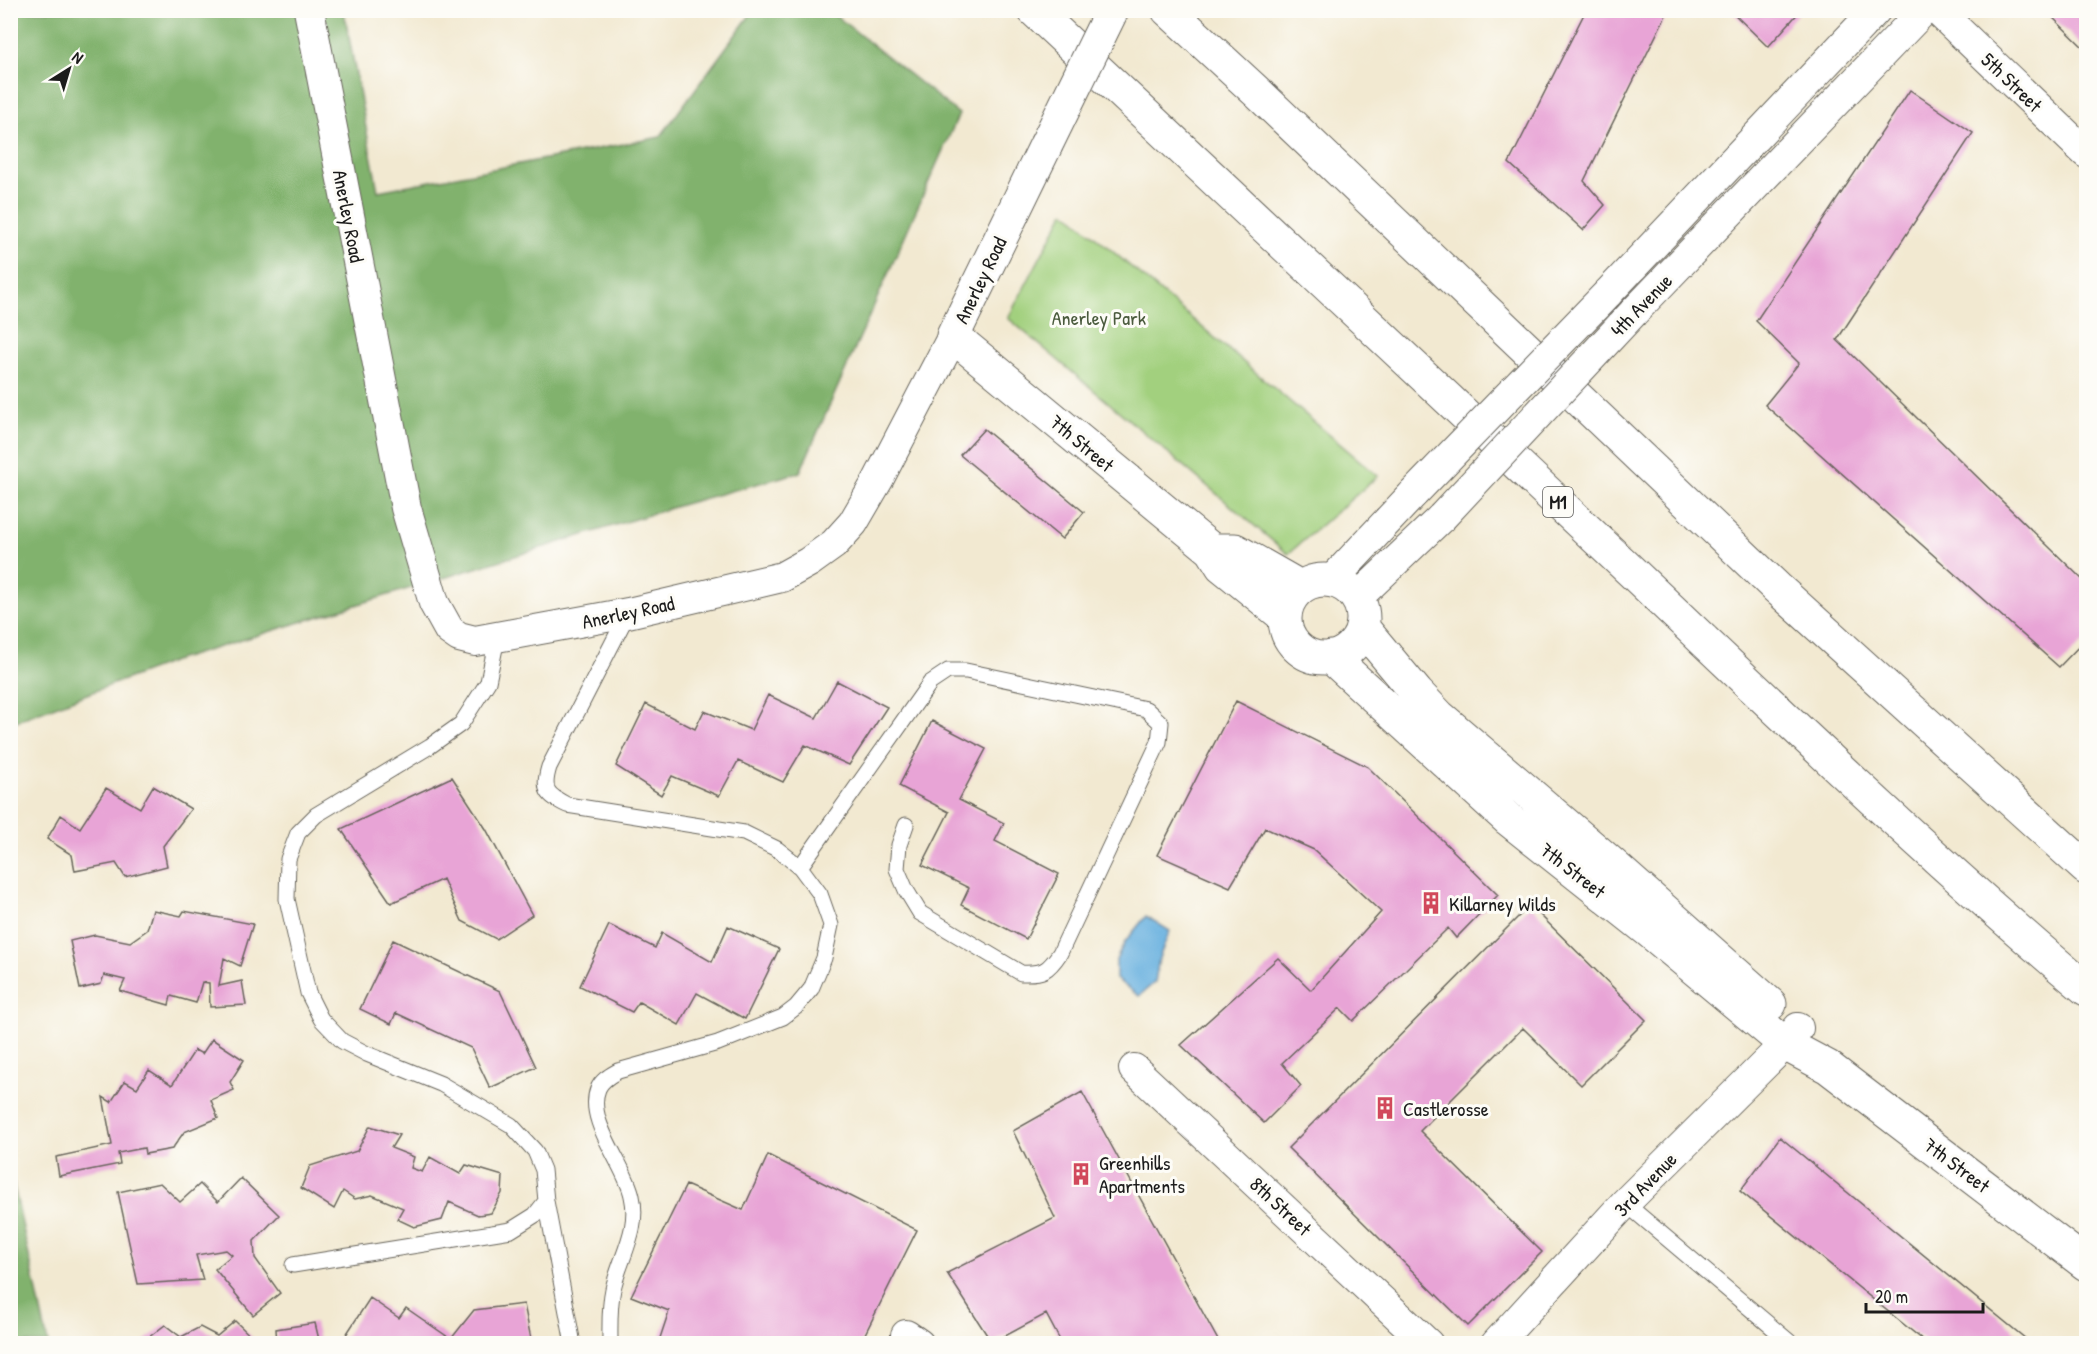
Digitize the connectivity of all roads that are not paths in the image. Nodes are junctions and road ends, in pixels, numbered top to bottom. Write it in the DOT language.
graph roads {
  1 [pos="309,10"];
  2 [pos="1034,10"];
  3 [pos="1112,10"];
  4 [pos="1168,10"];
  5 [pos="1876,10"];
  6 [pos="1924,10"];
  7 [pos="1937,10"];
  8 [pos="2086,153"];
  9 [pos="952,336"];
  10 [pos="1212,550"];
  11 [pos="1300,587"];
  12 [pos="1350,602"];
  13 [pos="628,613"];
  14 [pos="1285,617"];
  15 [pos="497,638"];
  16 [pos="1331,657"];
  17 [pos="1530,794"];
  18 [pos="1508,819"];
  19 [pos="906,825"];
  20 [pos="800,867"];
  21 [pos="2086,868"];
  22 [pos="2086,989"];
  23 [pos="1791,1036"];
  24 [pos="1134,1069"];
  25 [pos="546,1201"];
  26 [pos="1625,1203"];
  27 [pos="2086,1264"];
  28 [pos="293,1265"];
  29 [pos="573,1344"];
  30 [pos="610,1344"];
  31 [pos="1428,1344"];
  32 [pos="1496,1344"];
  33 [pos="1792,1344"];
  1 -- 15 [label="street, Anerley Road"];
  2 -- 22 [label="main road, M1"];
  3 -- 9 [label="main road, Anerley Road, bridge"];
  4 -- 21 [label="main road"];
  5 -- 12 [label="street, 4th Avenue, bridge"];
  6 -- 12 [label="street, 4th Avenue, bridge"];
  7 -- 8 [label="street, 5th Street"];
  9 -- 10 [label="main road, 7th Street"];
  9 -- 13 [label="street, Anerley Road"];
  10 -- 11 [label="main road"];
  10 -- 14 [label="main road, 7th Street"];
  11 -- 12 [label="main road"];
  11 -- 14 [label="main road"];
  12 -- 16 [label="main road"];
  12 -- 17 [label="main road, 7th Street"];
  13 -- 15 [label="street, Anerley Road"];
  13 -- 20 [label="lane"];
  14 -- 16 [label="main road"];
  15 -- 25 [label="lane"];
  16 -- 18 [label="main road, 7th Street"];
  17 -- 18 [label="main road"];
  17 -- 23 [label="main road, 7th Street"];
  18 -- 23 [label="main road, 7th Street"];
  19 -- 20 [label="lane"];
  20 -- 30 [label="lane"];
  23 -- 26 [label="street, 3rd Avenue"];
  23 -- 27 [label="main road, 7th Street"];
  24 -- 31 [label="street, 8th Street"];
  25 -- 28 [label="lane"];
  25 -- 29 [label="lane"];
  26 -- 32 [label="street, 3rd Avenue"];
  26 -- 33 [label="lane"];
}
